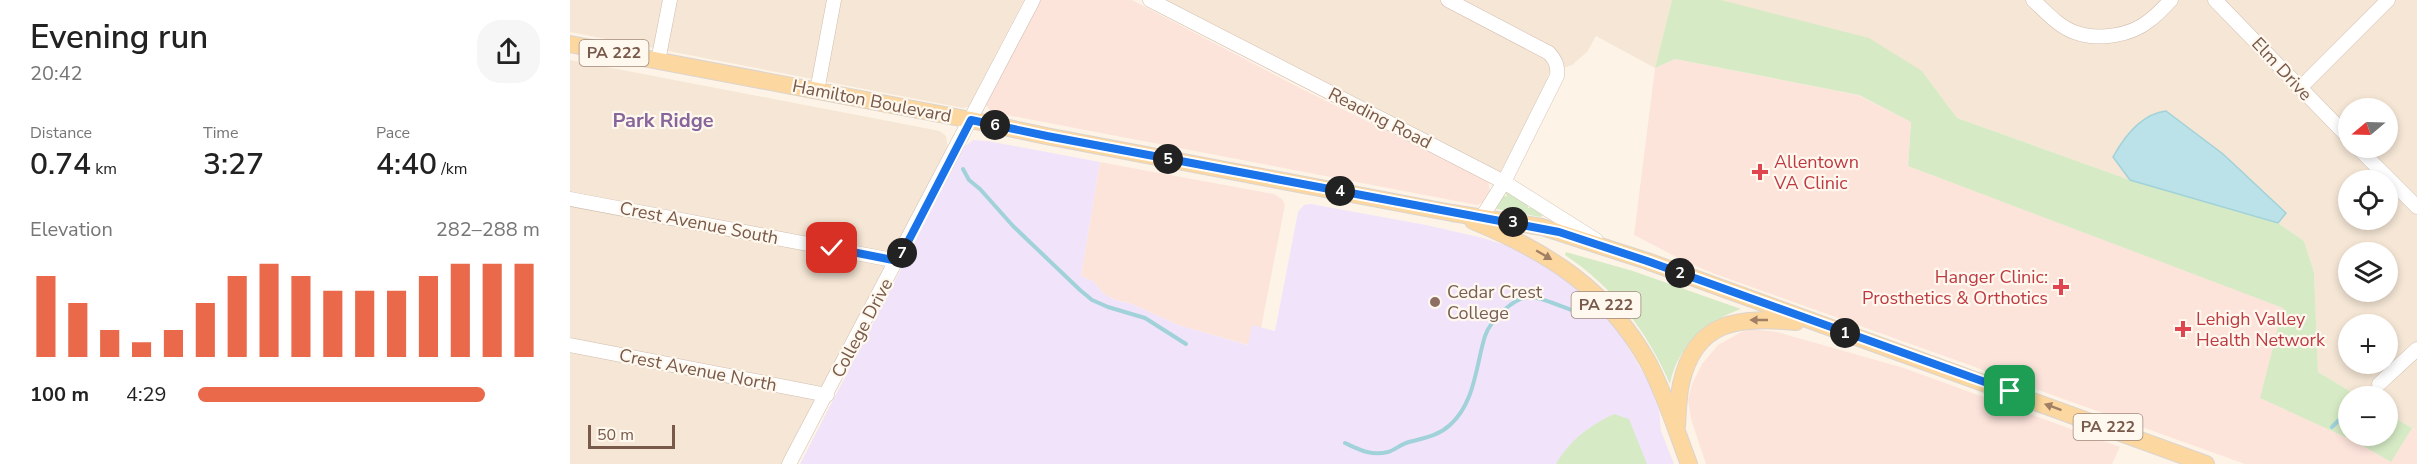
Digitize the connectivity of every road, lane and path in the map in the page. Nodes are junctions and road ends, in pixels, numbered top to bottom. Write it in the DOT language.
graph roads {
  1 [pos="670,0"];
  2 [pos="834,0"];
  3 [pos="1033,0"];
  4 [pos="1150,0"];
  5 [pos="1448,0"];
  6 [pos="2033,0"];
  7 [pos="2171,0"];
  8 [pos="2215,0"];
  9 [pos="2388,0"];
  10 [pos="570,44"];
  11 [pos="658,61"];
  12 [pos="2300,88"];
  13 [pos="817,91"];
  14 [pos="971,120"];
  15 [pos="2338,127"];
  16 [pos="2368,158"];
  17 [pos="1504,182"];
  18 [pos="570,199"];
  19 [pos="2417,207"];
  20 [pos="1452,213"];
  21 [pos="1482,217"];
  22 [pos="1605,246"];
  23 [pos="898,261"];
  24 [pos="1818,324"];
  25 [pos="570,345"];
  26 [pos="2417,349"];
  27 [pos="2379,384"];
  28 [pos="827,395"];
  29 [pos="1676,432"];
  30 [pos="789,464"];
  31 [pos="1689,464"];
  32 [pos="2206,464"];
  1 -- 11 [label="street"];
  2 -- 13 [label="street"];
  3 -- 14 [label="street, College Drive"];
  4 -- 17 [label="street, Reading Road"];
  5 -- 17 [label="street"];
  6 -- 7 [label="street"];
  8 -- 12 [label="street, Elm Drive"];
  9 -- 12 [label="street"];
  10 -- 11 [label="main road, Hamilton Boulevard / PA 222"];
  11 -- 13 [label="main road, Hamilton Boulevard / PA 222"];
  12 -- 15 [label="street, Elm Drive"];
  13 -- 14 [label="main road, Hamilton Boulevard / PA 222"];
  14 -- 20 [label="main road, Hamilton Boulevard / PA 222"];
  14 -- 23 [label="street, College Drive"];
  16 -- 19 [label="street"];
  17 -- 21 [label="street"];
  17 -- 22 [label="street, Reading Road"];
  18 -- 23 [label="street, Crest Avenue South"];
  20 -- 21 [label="main road, Hamilton Boulevard / PA 222"];
  20 -- 29 [label="main road, PA 222, one-way"];
  21 -- 22 [label="main road, Hamilton Boulevard / PA 222"];
  22 -- 24 [label="main road, Hamilton Boulevard / PA 222"];
  23 -- 28 [label="street, College Drive"];
  24 -- 29 [label="main road, one-way"];
  32 -- 24 [label="main road, Hamilton Boulevard / PA 222, one-way"];
  25 -- 28 [label="street, Crest Avenue North"];
  26 -- 27 [label="street"];
  28 -- 30 [label="street, College Drive"];
  29 -- 31 [label="main road, PA 222"];
}
